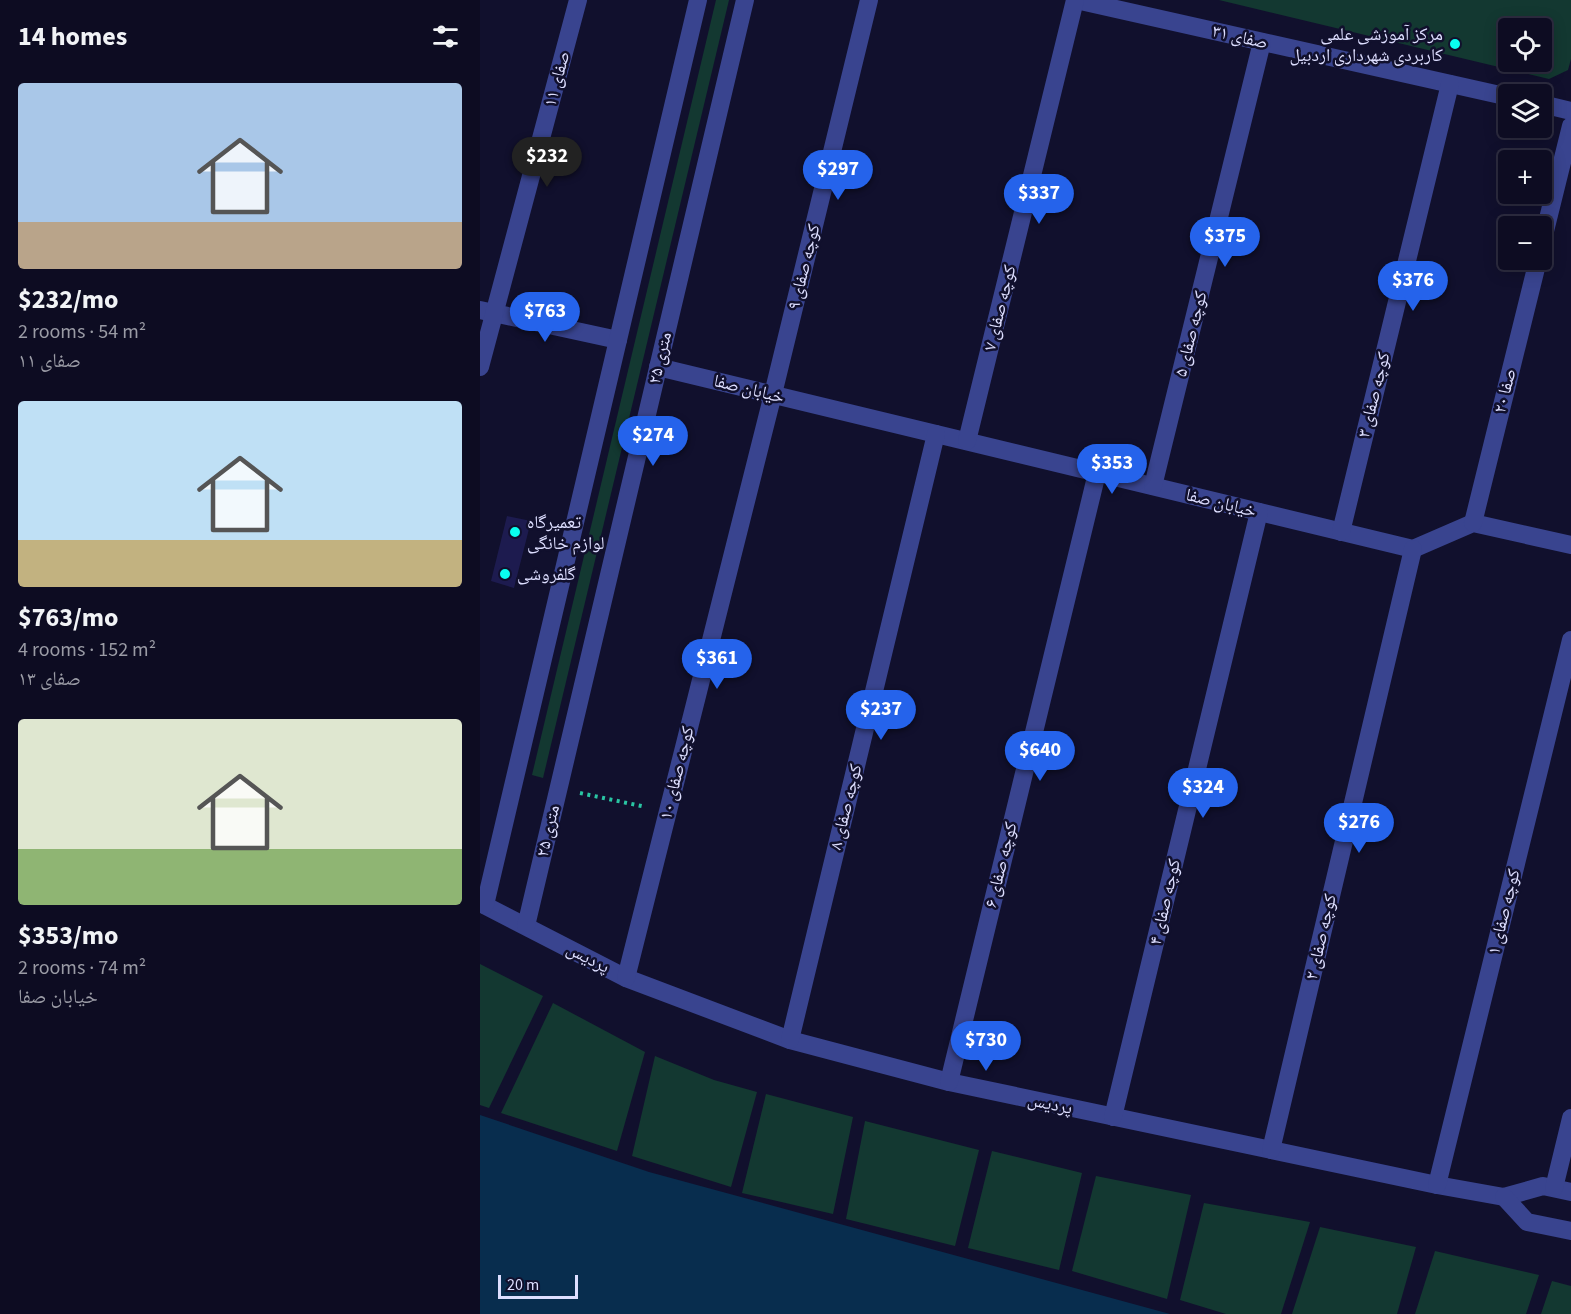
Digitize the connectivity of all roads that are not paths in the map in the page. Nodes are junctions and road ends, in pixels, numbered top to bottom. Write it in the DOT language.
graph roads {
  1 [pos="578,0"];
  2 [pos="698,0"];
  3 [pos="745,0"];
  4 [pos="868,0"];
  5 [pos="1076,0"];
  6 [pos="1262,42"];
  7 [pos="1450,84"];
  8 [pos="1498,95"];
  9 [pos="1552,106"];
  10 [pos="1571,111"];
  11 [pos="1571,126"];
  12 [pos="1549,216"];
  13 [pos="1536,270"];
  14 [pos="487,312"];
  15 [pos="618,340"];
  16 [pos="480,367"];
  17 [pos="658,367"];
  18 [pos="773,394"];
  19 [pos="936,434"];
  20 [pos="967,441"];
  21 [pos="1097,473"];
  22 [pos="1154,486"];
  23 [pos="1258,512"];
  24 [pos="1473,522"];
  25 [pos="1341,532"];
  26 [pos="1571,545"];
  27 [pos="1413,549"];
  28 [pos="1571,639"];
  29 [pos="482,904"];
  30 [pos="526,926"];
  31 [pos="626,978"];
  32 [pos="790,1040"];
  33 [pos="949,1082"];
  34 [pos="1113,1117"];
  35 [pos="1571,1118"];
  36 [pos="1271,1150"];
  37 [pos="1437,1185"];
  38 [pos="1563,1190"];
  39 [pos="1504,1197"];
  40 [pos="1571,1231"];
  1 -- 14 [label="street, صفای ۱۱"];
  2 -- 15 [label="street"];
  3 -- 17 [label="street, ۲۵ متری"];
  4 -- 18 [label="street, کوچه صفای ۹"];
  5 -- 6 [label="street, صفای ۳۱"];
  5 -- 20 [label="street, کوچه صفای ۷"];
  6 -- 7 [label="street, صفای ۳۱"];
  6 -- 22 [label="street, کوچه صفای ۵"];
  7 -- 8 [label="street, صفای ۳۱"];
  7 -- 25 [label="street, کوچه صفای ۳"];
  9 -- 10 [label="street"];
  11 -- 12 [label="street"];
  13 -- 24 [label="street, صفا ۲۰"];
  14 -- 15 [label="street"];
  14 -- 16 [label="street, صفای ۱۱"];
  15 -- 29 [label="street"];
  17 -- 18 [label="street, خیابان صفا"];
  17 -- 30 [label="street, ۲۵ متری"];
  18 -- 19 [label="street, خیابان صفا"];
  18 -- 31 [label="street, کوچه صفای ۱۰"];
  19 -- 20 [label="street, خیابان صفا"];
  19 -- 32 [label="street, کوچه صفای ۸"];
  20 -- 21 [label="street, خیابان صفا"];
  21 -- 22 [label="street, خیابان صفا"];
  21 -- 33 [label="street, کوچه صفای ۶"];
  22 -- 23 [label="street, خیابان صفا"];
  23 -- 25 [label="street, خیابان صفا"];
  23 -- 34 [label="street, کوچه صفای ۴"];
  24 -- 26 [label="street"];
  24 -- 27 [label="street"];
  25 -- 27 [label="street, خیابان صفا"];
  27 -- 36 [label="street, کوچه صفای ۲"];
  28 -- 37 [label="street, کوچه صفای ۱"];
  29 -- 30 [label="street, پردیس"];
  30 -- 31 [label="street, پردیس"];
  31 -- 32 [label="street, پردیس"];
  32 -- 33 [label="street, پردیس"];
  33 -- 34 [label="street, پردیس"];
  34 -- 36 [label="street, پردیس"];
  35 -- 38 [label="street"];
  36 -- 37 [label="street, پردیس"];
  37 -- 39 [label="street, پردیس"];
  38 -- 39 [label="street, پردیس"];
  39 -- 40 [label="street"];
}
